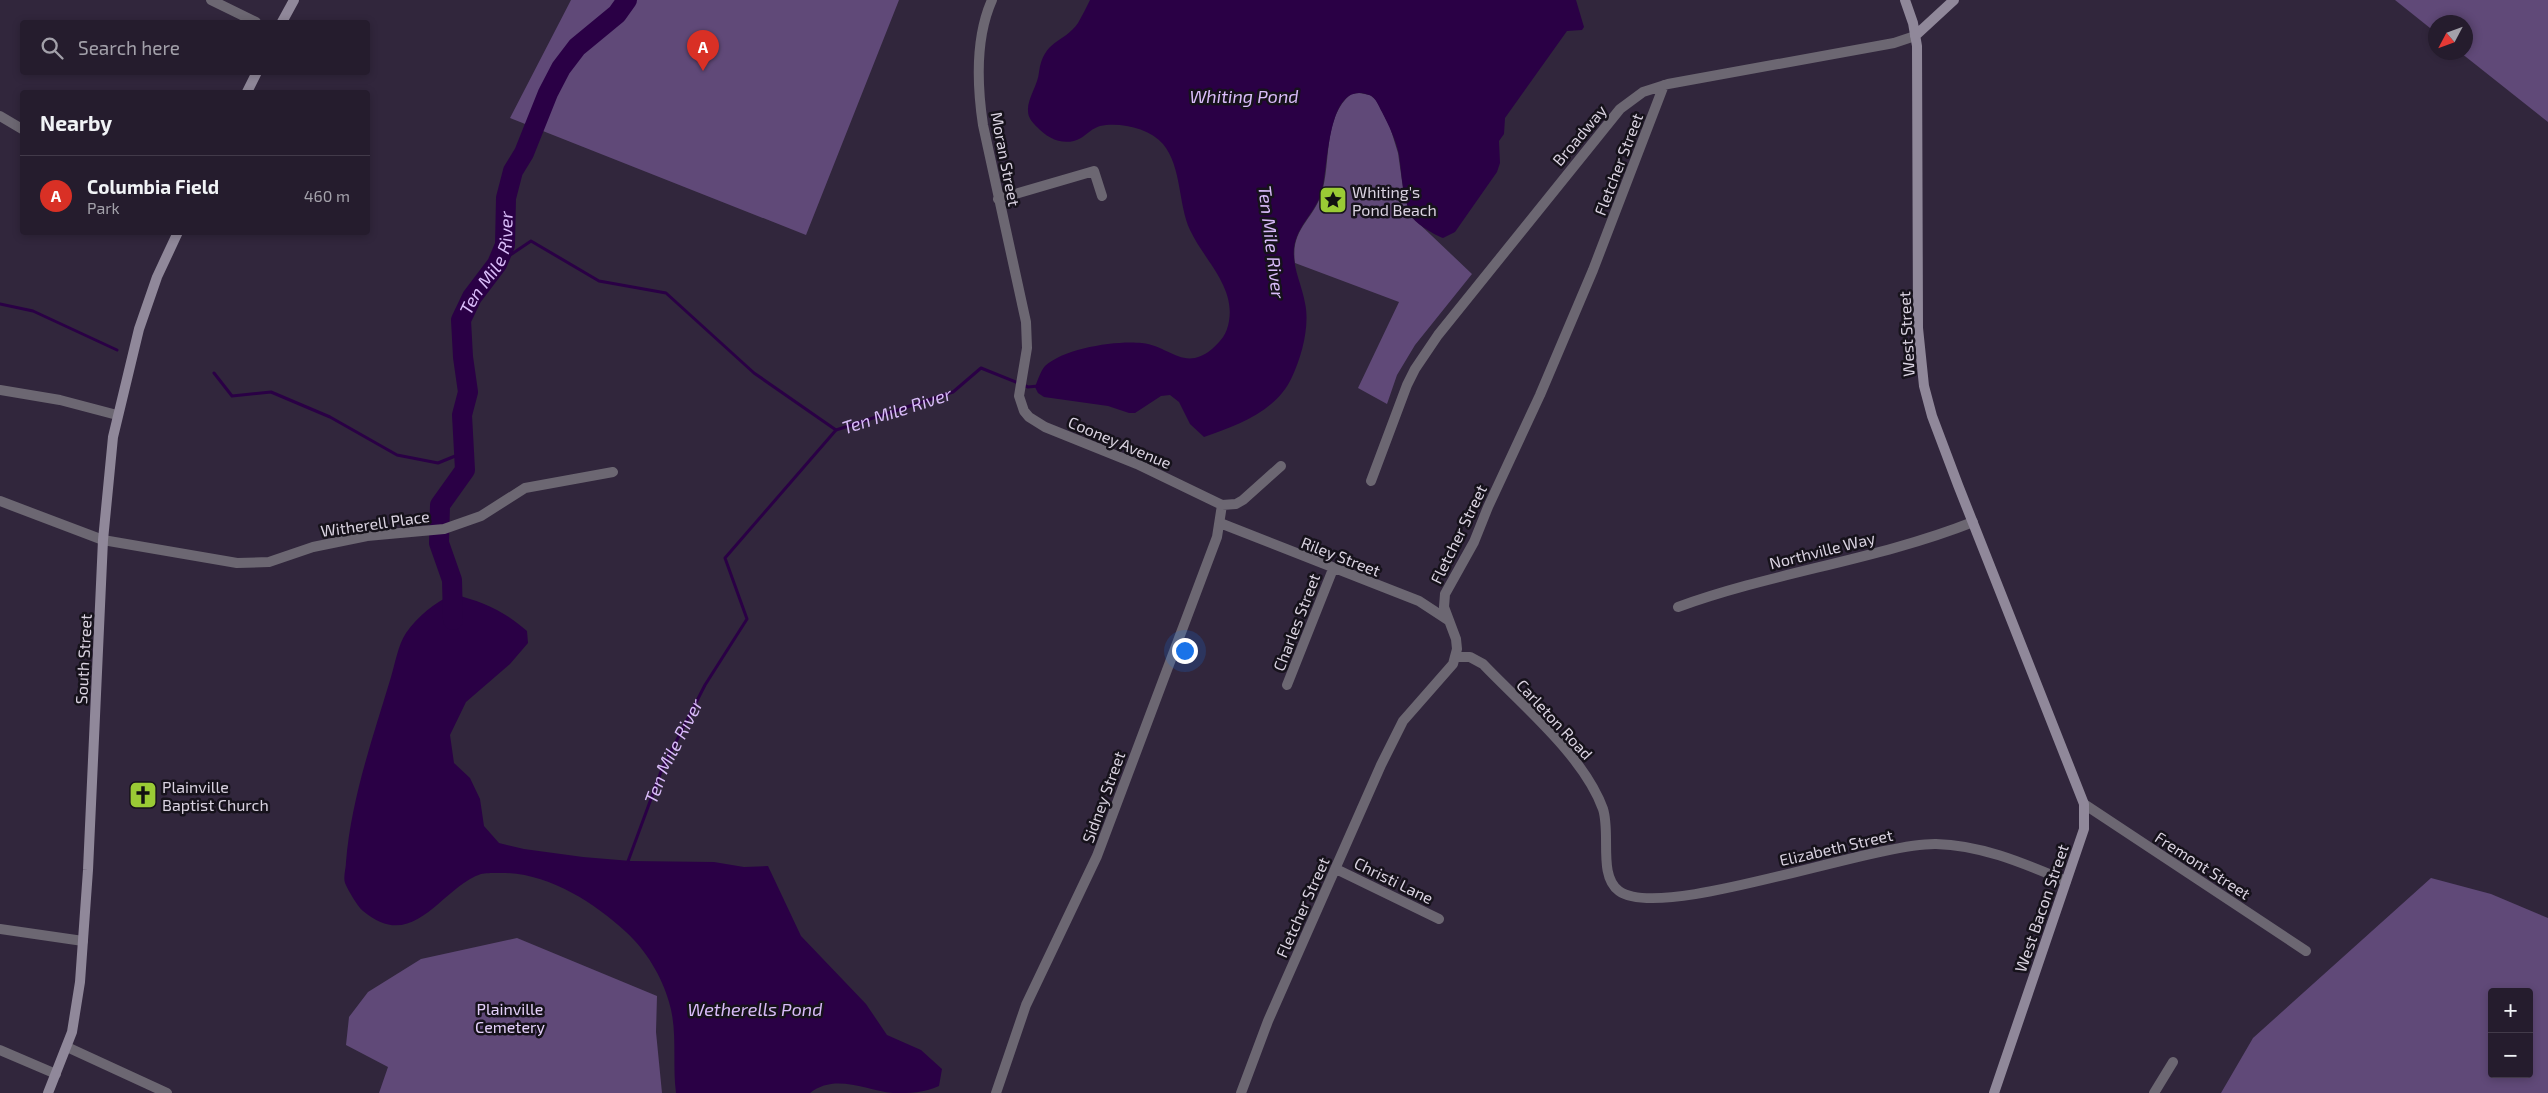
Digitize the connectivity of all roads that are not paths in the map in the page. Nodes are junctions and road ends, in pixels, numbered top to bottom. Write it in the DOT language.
graph roads {
  1 [pos="211,0"];
  2 [pos="294,0"];
  3 [pos="992,0"];
  4 [pos="1905,0"];
  5 [pos="1954,0"];
  6 [pos="252,20"];
  7 [pos="283,20"];
  8 [pos="1915,36"];
  9 [pos="256,75"];
  10 [pos="1664,85"];
  11 [pos="248,90"];
  12 [pos="0,116"];
  13 [pos="20,128"];
  14 [pos="1102,196"];
  15 [pos="998,199"];
  16 [pos="177,235"];
  17 [pos="1026,322"];
  18 [pos="0,390"];
  19 [pos="117,415"];
  20 [pos="1281,466"];
  21 [pos="614,472"];
  22 [pos="1371,482"];
  23 [pos="0,501"];
  24 [pos="1222,505"];
  25 [pos="1220,522"];
  26 [pos="1973,522"];
  27 [pos="104,540"];
  28 [pos="1333,569"];
  29 [pos="1678,606"];
  30 [pos="1449,621"];
  31 [pos="1456,657"];
  32 [pos="1288,685"];
  33 [pos="2056,734"];
  34 [pos="2084,804"];
  35 [pos="1336,869"];
  36 [pos="2066,881"];
  37 [pos="1612,885"];
  38 [pos="1439,919"];
  39 [pos="0,929"];
  40 [pos="83,941"];
  41 [pos="2306,950"];
  42 [pos="67,1046"];
  43 [pos="0,1050"];
  44 [pos="2173,1062"];
  45 [pos="56,1074"];
  46 [pos="48,1093"];
  47 [pos="166,1093"];
  48 [pos="996,1093"];
  49 [pos="1241,1093"];
  50 [pos="1994,1093"];
  51 [pos="2154,1093"];
  1 -- 6 [label="street"];
  2 -- 7 [label="street"];
  3 -- 15 [label="street, Moran Street"];
  4 -- 8 [label="street, West Street"];
  5 -- 8 [label="street, Broadway"];
  8 -- 10 [label="street, Broadway"];
  8 -- 26 [label="street, West Street"];
  9 -- 11 [label="street"];
  10 -- 22 [label="street, Broadway"];
  10 -- 30 [label="street, Fletcher Street"];
  12 -- 13 [label="street"];
  14 -- 15 [label="street"];
  15 -- 17 [label="street, Moran Street"];
  16 -- 19 [label="street, South Street"];
  17 -- 24 [label="street, Cooney Avenue"];
  18 -- 19 [label="street"];
  19 -- 27 [label="street, South Street"];
  20 -- 24 [label="street"];
  21 -- 27 [label="street, Witherell Place"];
  23 -- 27 [label="street, Witherell Place"];
  24 -- 25 [label="street, Sidney Street"];
  25 -- 28 [label="street, Riley Street"];
  25 -- 48 [label="street, Sidney Street"];
  26 -- 29 [label="street, Northville Way"];
  26 -- 33 [label="street, West Street"];
  27 -- 40 [label="street, South Street"];
  28 -- 30 [label="street, Riley Street"];
  28 -- 32 [label="street, Charles Street"];
  30 -- 31 [label="street, Fletcher Street"];
  31 -- 35 [label="street, Fletcher Street"];
  31 -- 37 [label="street, Carleton Road"];
  33 -- 34 [label="street, West Bacon Street"];
  34 -- 36 [label="street, West Bacon Street"];
  34 -- 41 [label="street, Fremont Street"];
  35 -- 38 [label="street, Christi Lane"];
  35 -- 49 [label="street, Fletcher Street"];
  36 -- 37 [label="street, Elizabeth Street"];
  36 -- 50 [label="street, West Bacon Street"];
  39 -- 40 [label="street"];
  40 -- 42 [label="street, South Street"];
  42 -- 45 [label="street, South Street"];
  42 -- 47 [label="street"];
  43 -- 45 [label="street"];
  44 -- 51 [label="street"];
  45 -- 46 [label="street, South Street"];
}
